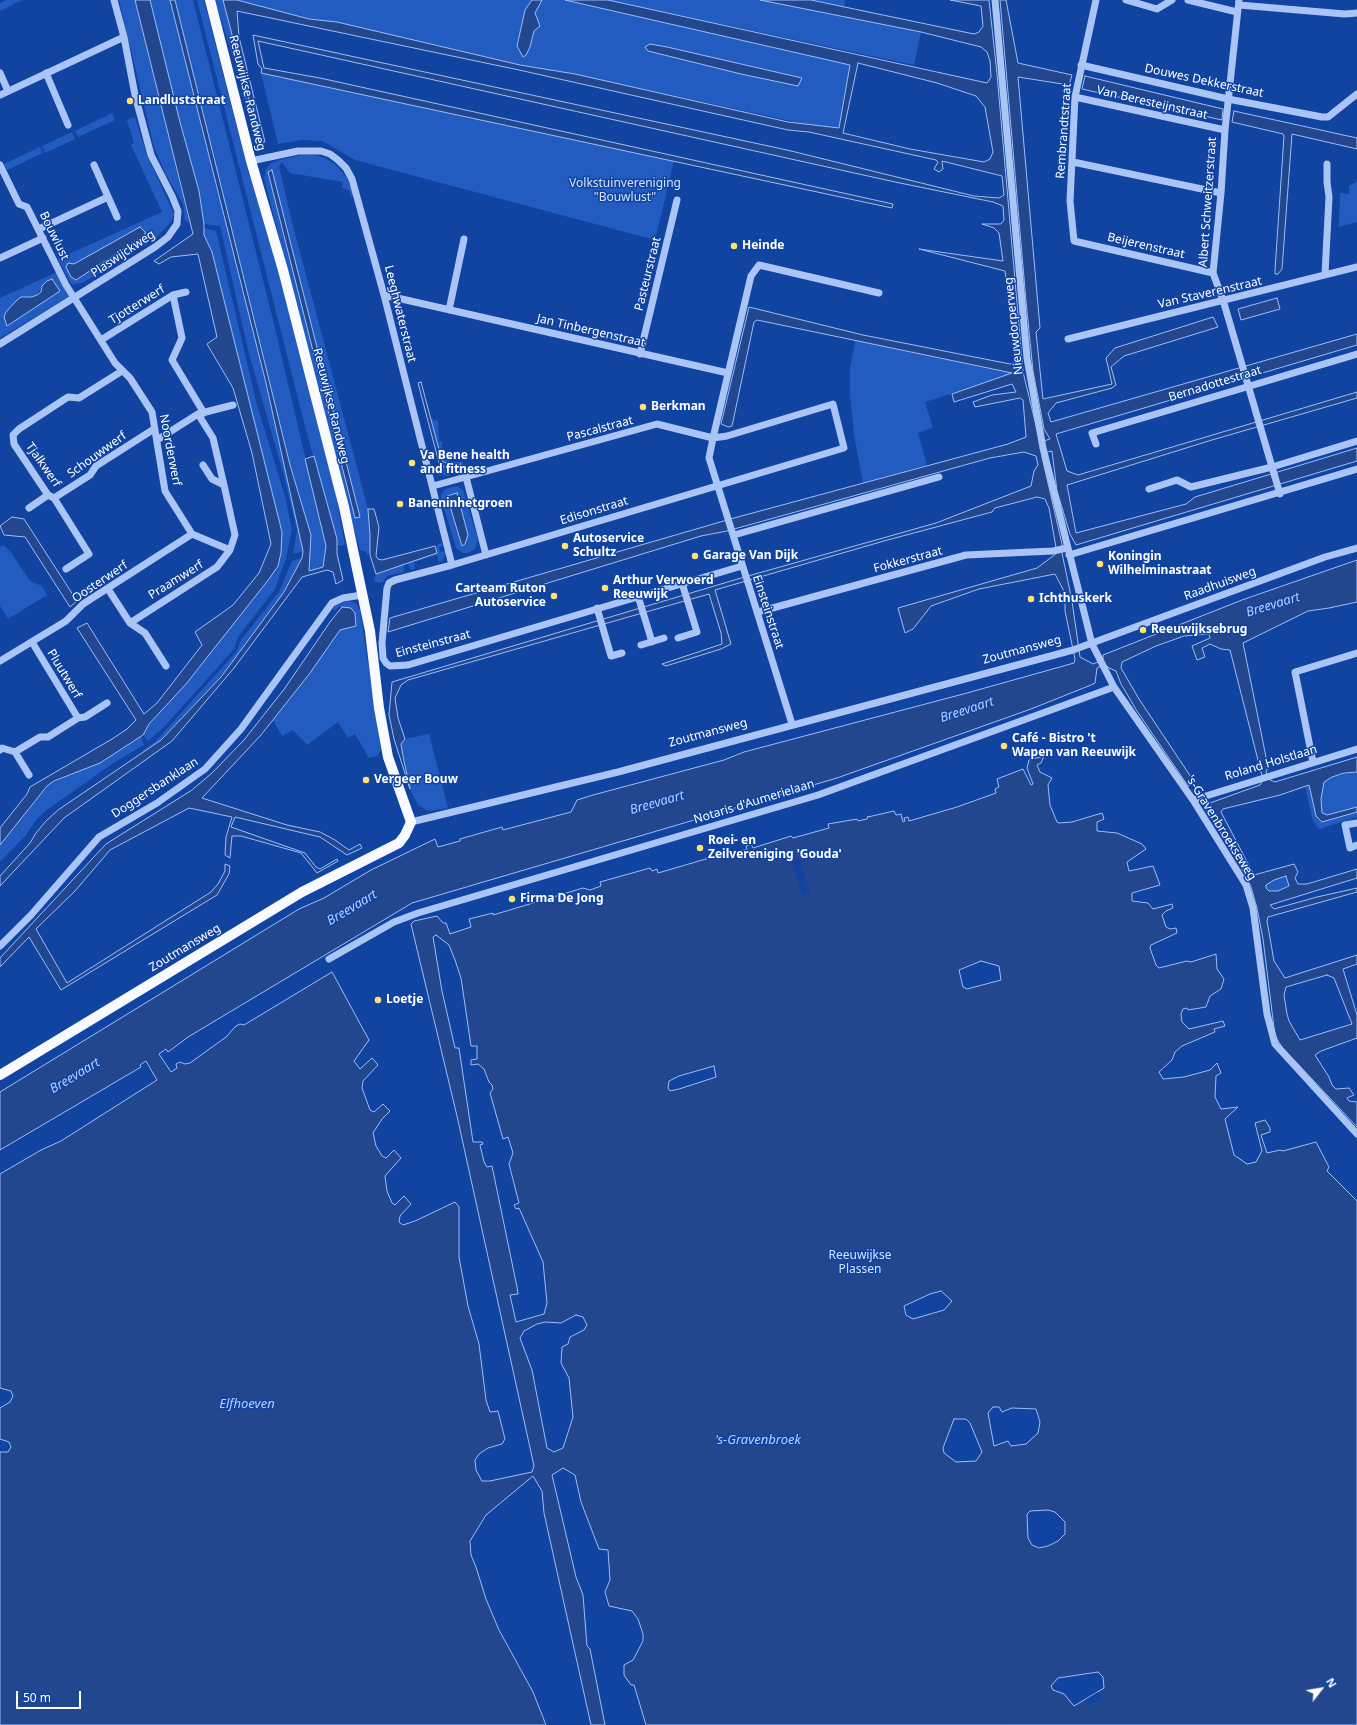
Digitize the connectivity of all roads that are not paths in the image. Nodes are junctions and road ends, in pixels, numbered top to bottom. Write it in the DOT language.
graph roads {
  1 [pos="114,0"];
  2 [pos="210,0"];
  3 [pos="995,0"];
  4 [pos="1096,0"];
  5 [pos="1126,0"];
  6 [pos="1172,0"];
  7 [pos="1188,0"];
  8 [pos="1238,6"];
  9 [pos="1357,13"];
  10 [pos="124,37"];
  11 [pos="1081,65"];
  12 [pos="0,73"];
  13 [pos="46,73"];
  14 [pos="8,91"];
  15 [pos="1357,94"];
  16 [pos="0,95"];
  17 [pos="1075,97"];
  18 [pos="1228,99"];
  19 [pos="68,125"];
  20 [pos="1225,130"];
  21 [pos="251,161"];
  22 [pos="1073,162"];
  23 [pos="1327,164"];
  24 [pos="0,165"];
  25 [pos="94,165"];
  26 [pos="1222,193"];
  27 [pos="108,198"];
  28 [pos="677,200"];
  29 [pos="117,216"];
  30 [pos="39,229"];
  31 [pos="43,238"];
  32 [pos="464,239"];
  33 [pos="1074,241"];
  34 [pos="0,258"];
  35 [pos="1357,267"];
  36 [pos="1213,273"];
  37 [pos="1325,274"];
  38 [pos="186,292"];
  39 [pos="879,293"];
  40 [pos="172,295"];
  41 [pos="384,295"];
  42 [pos="75,299"];
  43 [pos="1223,300"];
  44 [pos="449,310"];
  45 [pos="1068,339"];
  46 [pos="101,340"];
  47 [pos="0,344"];
  48 [pos="640,354"];
  49 [pos="1357,354"];
  50 [pos="122,371"];
  51 [pos="728,373"];
  52 [pos="1247,382"];
  53 [pos="833,404"];
  54 [pos="234,405"];
  55 [pos="201,414"];
  56 [pos="154,429"];
  57 [pos="713,438"];
  58 [pos="156,440"];
  59 [pos="1357,441"];
  60 [pos="1096,444"];
  61 [pos="203,465"];
  62 [pos="1273,469"];
  63 [pos="1357,469"];
  64 [pos="466,477"];
  65 [pos="940,477"];
  66 [pos="224,485"];
  67 [pos="433,486"];
  68 [pos="718,486"];
  69 [pos="1149,489"];
  70 [pos="1279,490"];
  71 [pos="51,496"];
  72 [pos="29,508"];
  73 [pos="733,533"];
  74 [pos="192,534"];
  75 [pos="1065,548"];
  76 [pos="1357,548"];
  77 [pos="230,550"];
  78 [pos="486,555"];
  79 [pos="1069,555"];
  80 [pos="452,565"];
  81 [pos="66,569"];
  82 [pos="743,569"];
  83 [pos="682,583"];
  84 [pos="108,589"];
  85 [pos="362,594"];
  86 [pos="638,596"];
  87 [pos="597,608"];
  88 [pos="758,612"];
  89 [pos="130,623"];
  90 [pos="664,638"];
  91 [pos="678,638"];
  92 [pos="32,642"];
  93 [pos="652,642"];
  94 [pos="1092,644"];
  95 [pos="641,645"];
  96 [pos="622,653"];
  97 [pos="1357,653"];
  98 [pos="0,661"];
  99 [pos="166,666"];
  100 [pos="390,666"];
  101 [pos="1114,687"];
  102 [pos="107,703"];
  103 [pos="78,718"];
  104 [pos="792,724"];
  105 [pos="1357,749"];
  106 [pos="0,750"];
  107 [pos="15,752"];
  108 [pos="1313,762"];
  109 [pos="29,775"];
  110 [pos="1193,800"];
  111 [pos="411,822"];
  112 [pos="1357,823"];
  113 [pos="1357,845"];
  114 [pos="0,946"];
  115 [pos="329,959"];
  116 [pos="0,1074"];
  117 [pos="1357,1134"];
  1 -- 10 [label="street, Plaswijckweg"];
  2 -- 21 [label="main road, Reeuwijkse Randweg"];
  3 -- 75 [label="street, Nieuwdorperweg"];
  4 -- 11 [label="street, Rembrandtstraat"];
  5 -- 6 [label="street"];
  7 -- 8 [label="street"];
  8 -- 9 [label="street"];
  8 -- 18 [label="street, Albert Schweitzerstraat"];
  10 -- 13 [label="street"];
  10 -- 42 [label="street, Plaswijckweg"];
  11 -- 17 [label="street, Rembrandtstraat"];
  11 -- 18 [label="street, Douwes Dekkerstraat"];
  12 -- 14 [label="street"];
  13 -- 14 [label="street"];
  13 -- 19 [label="street"];
  14 -- 16 [label="street"];
  15 -- 18 [label="street, Douwes Dekkerstraat"];
  17 -- 20 [label="street, Van Beresteijnstraat"];
  17 -- 22 [label="street, Rembrandtstraat"];
  18 -- 20 [label="street, Albert Schweitzerstraat"];
  20 -- 26 [label="street, Albert Schweitzerstraat"];
  21 -- 41 [label="street, Leeghwaterstraat"];
  21 -- 85 [label="main road, Reeuwijkse Randweg"];
  22 -- 26 [label="street"];
  22 -- 33 [label="street, Rembrandtstraat"];
  23 -- 37 [label="street"];
  24 -- 30 [label="street, Bouwlust"];
  25 -- 27 [label="street"];
  26 -- 36 [label="street, Albert Schweitzerstraat"];
  27 -- 29 [label="street"];
  27 -- 30 [label="street"];
  28 -- 48 [label="street, Pasteurstraat"];
  30 -- 31 [label="street, Bouwlust"];
  31 -- 34 [label="street"];
  31 -- 42 [label="street, Bouwlust"];
  32 -- 44 [label="street"];
  33 -- 36 [label="street, Beijerenstraat"];
  35 -- 37 [label="street, Van Staverenstraat"];
  36 -- 43 [label="street, Albert Schweitzerstraat"];
  37 -- 43 [label="street, Van Staverenstraat"];
  38 -- 40 [label="street, Tjotterwerf"];
  39 -- 51 [label="street"];
  40 -- 46 [label="street, Tjotterwerf"];
  40 -- 55 [label="street"];
  41 -- 44 [label="street, Jan Tinbergenstraat"];
  41 -- 67 [label="street, Leeghwaterstraat"];
  42 -- 46 [label="street, Noorderwerf"];
  42 -- 47 [label="street, Plaswijckweg"];
  43 -- 45 [label="street, Van Staverenstraat"];
  43 -- 52 [label="street, Albert Schweitzerstraat"];
  44 -- 48 [label="street, Jan Tinbergenstraat"];
  46 -- 50 [label="street, Noorderwerf"];
  48 -- 51 [label="street, Jan Tinbergenstraat"];
  49 -- 52 [label="street, Bernadottestraat"];
  50 -- 56 [label="street, Noorderwerf"];
  50 -- 71 [label="street, Tjalkwerf"];
  51 -- 57 [label="street"];
  52 -- 60 [label="street, Bernadottestraat"];
  52 -- 62 [label="street, Albert Schweitzerstraat"];
  53 -- 57 [label="street, Pascalstraat"];
  53 -- 68 [label="street, Edisonstraat"];
  54 -- 55 [label="street"];
  55 -- 58 [label="street"];
  55 -- 66 [label="street"];
  56 -- 58 [label="street, Noorderwerf"];
  56 -- 71 [label="street, Schouwwerf"];
  57 -- 64 [label="street, Pascalstraat"];
  57 -- 68 [label="street"];
  58 -- 74 [label="street, Noorderwerf"];
  59 -- 62 [label="street"];
  61 -- 66 [label="street"];
  62 -- 69 [label="street"];
  62 -- 70 [label="street, Albert Schweitzerstraat"];
  63 -- 70 [label="street"];
  64 -- 67 [label="street, Pascalstraat"];
  64 -- 78 [label="street"];
  65 -- 73 [label="street"];
  66 -- 77 [label="street"];
  67 -- 80 [label="street, Leeghwaterstraat"];
  68 -- 73 [label="street"];
  68 -- 78 [label="street, Edisonstraat"];
  70 -- 79 [label="street"];
  71 -- 72 [label="street, Schouwwerf"];
  71 -- 81 [label="street, Tjalkwerf"];
  73 -- 82 [label="street"];
  74 -- 77 [label="street"];
  74 -- 84 [label="street, Oosterwerf"];
  75 -- 79 [label="street, Nieuwdorperweg"];
  75 -- 88 [label="street, Fokkerstraat"];
  76 -- 94 [label="street, Raadhuisweg"];
  77 -- 89 [label="street, Praamwerf"];
  78 -- 80 [label="street, Edisonstraat"];
  79 -- 94 [label="street, Nieuwdorperweg"];
  80 -- 100 [label="street, Edisonstraat"];
  82 -- 83 [label="street, Einsteinstraat"];
  82 -- 88 [label="street, Einsteinstraat"];
  83 -- 86 [label="street, Einsteinstraat"];
  83 -- 91 [label="street"];
  84 -- 89 [label="street"];
  84 -- 92 [label="street, Oosterwerf"];
  85 -- 111 [label="main road, Reeuwijkse Randweg"];
  85 -- 114 [label="street, Doggersbanklaan"];
  86 -- 87 [label="street, Einsteinstraat"];
  86 -- 93 [label="street"];
  87 -- 96 [label="street"];
  87 -- 100 [label="street, Einsteinstraat"];
  88 -- 104 [label="street, Einsteinstraat"];
  89 -- 99 [label="street"];
  90 -- 93 [label="street"];
  92 -- 98 [label="street, Oosterwerf"];
  92 -- 103 [label="street, Pluutwerf"];
  93 -- 95 [label="street"];
  94 -- 101 [label="street, 's-Gravenbroekseweg"];
  94 -- 104 [label="street, Zoutmansweg"];
  97 -- 108 [label="street"];
  101 -- 110 [label="street, 's-Gravenbroekseweg"];
  101 -- 115 [label="street, Notaris d'Aumerielaan"];
  102 -- 103 [label="street, Pluutwerf"];
  103 -- 107 [label="street, Pluutwerf"];
  104 -- 111 [label="street, Zoutmansweg"];
  105 -- 108 [label="street, Roland Holstlaan"];
  106 -- 107 [label="street"];
  107 -- 109 [label="street"];
  108 -- 110 [label="street, Roland Holstlaan"];
  110 -- 117 [label="street, 's-Gravenbroekseweg"];
  111 -- 116 [label="main road, Zoutmansweg"];
  112 -- 113 [label="street"];
}
